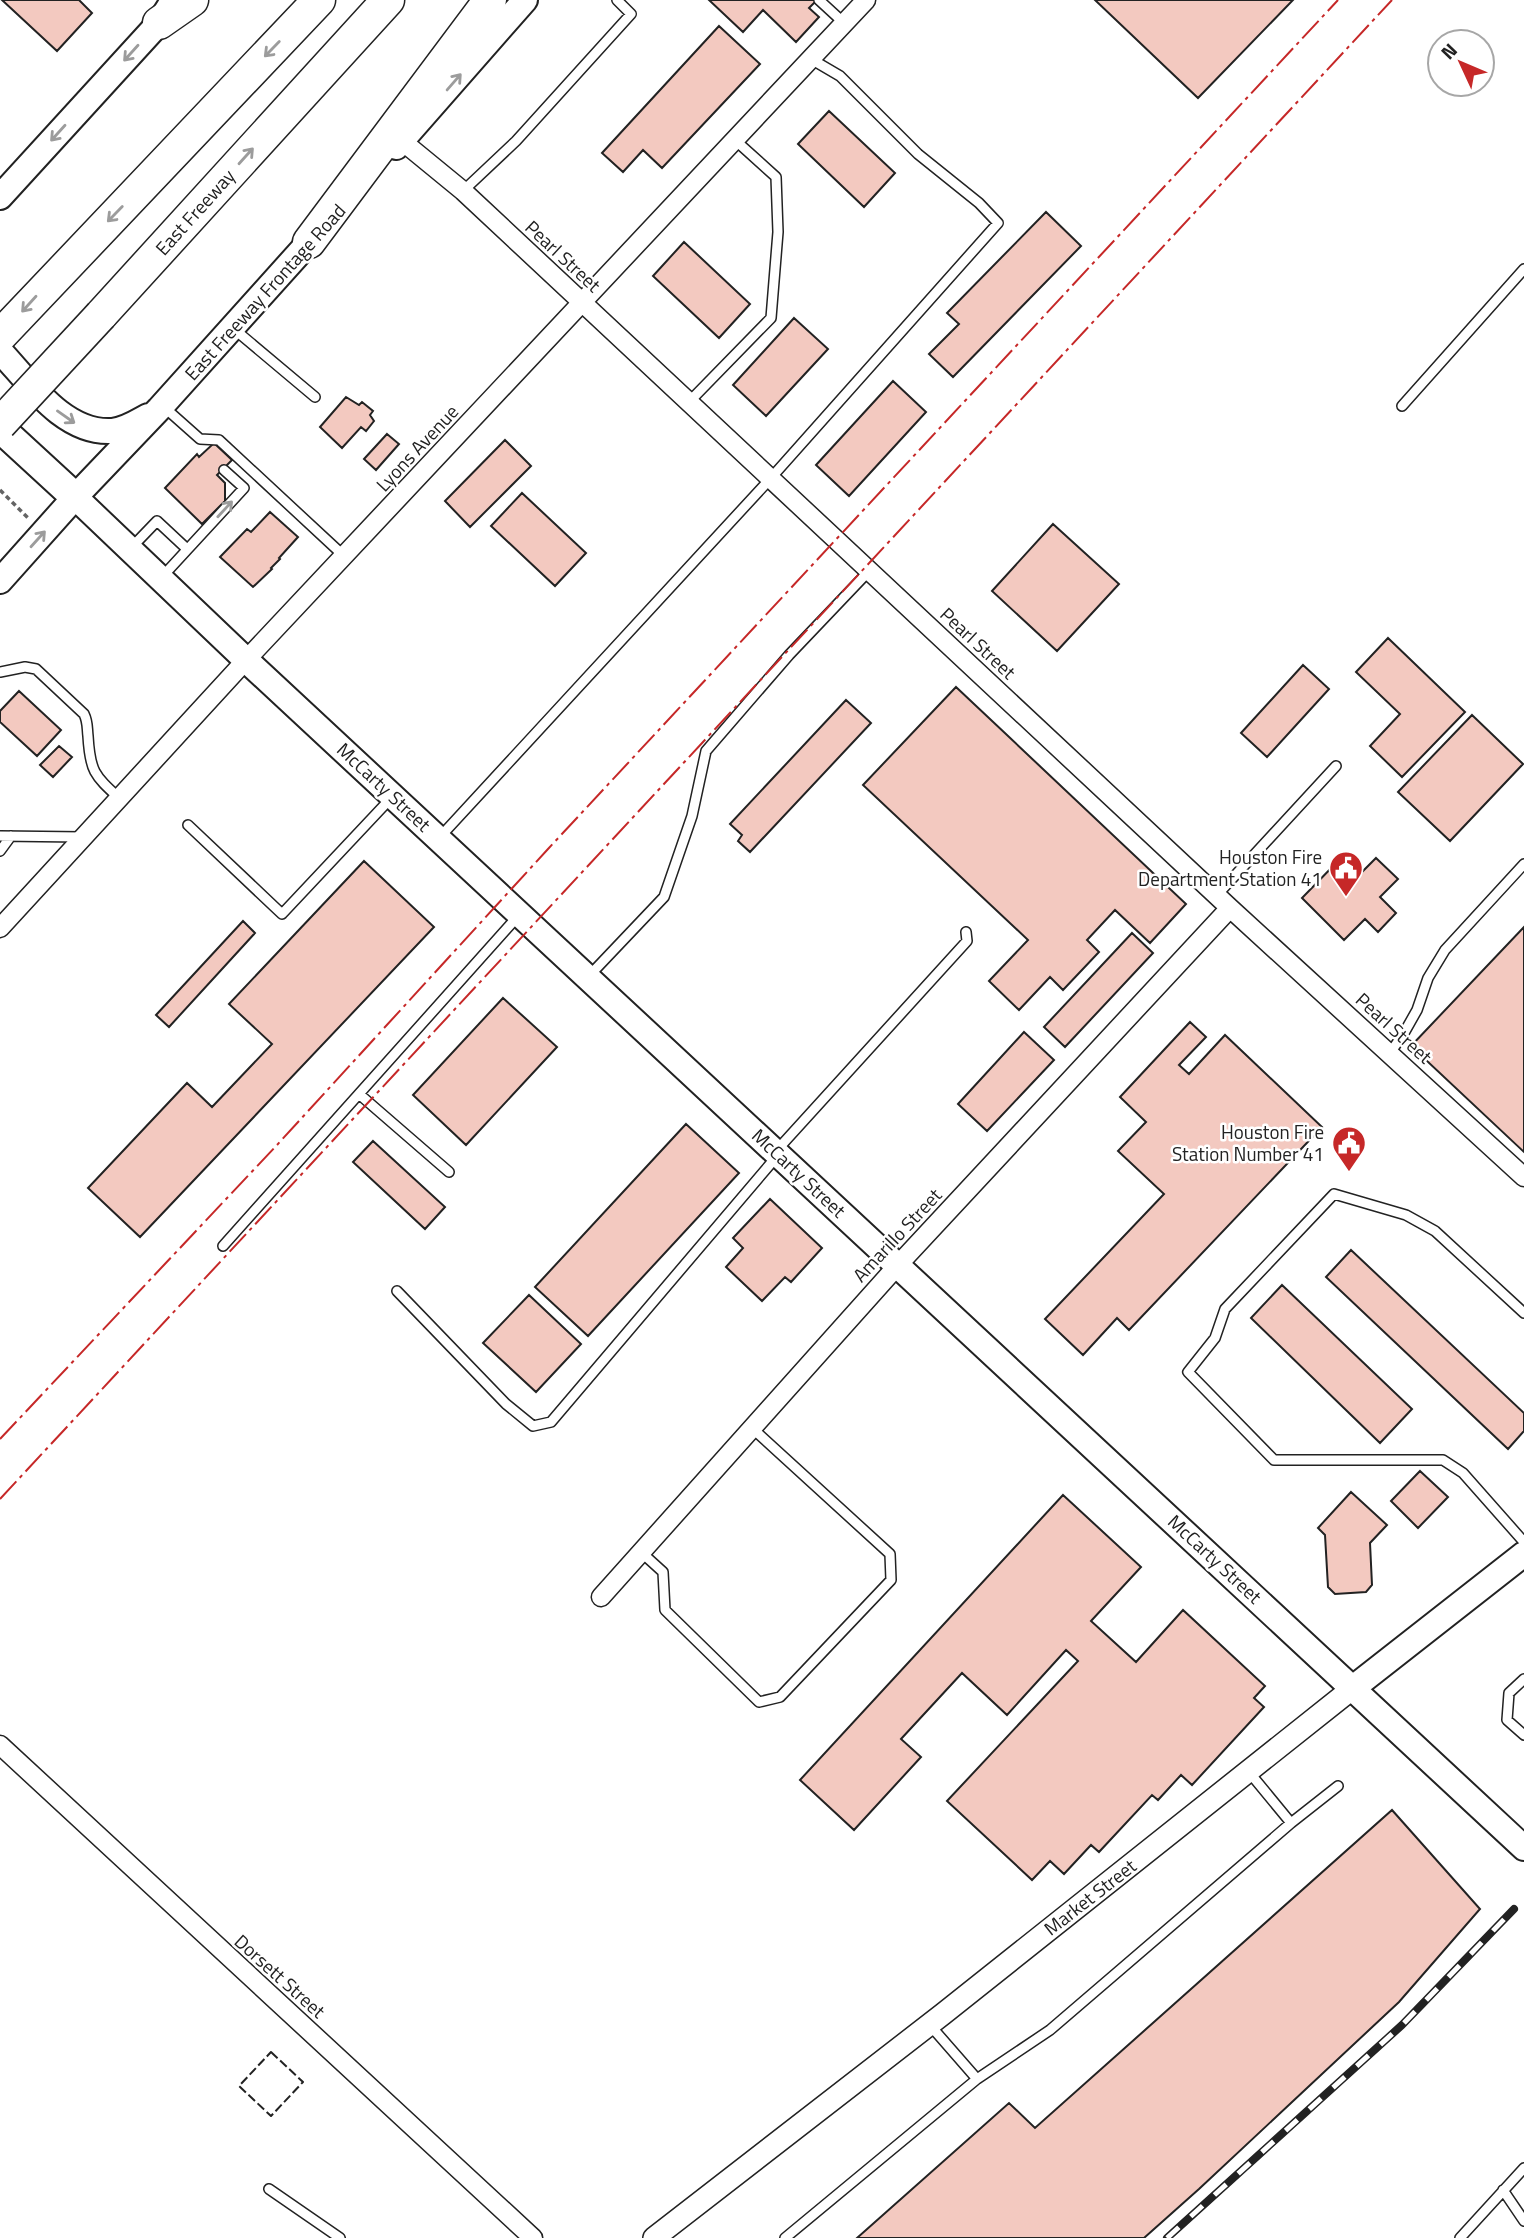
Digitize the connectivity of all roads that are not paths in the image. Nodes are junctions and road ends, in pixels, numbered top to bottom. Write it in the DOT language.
graph roads {
  1 [pos="192,0"];
  2 [pos="319,0"];
  3 [pos="388,0"];
  4 [pos="490,0"];
  5 [pos="525,0"];
  6 [pos="617,0"];
  7 [pos="819,0"];
  8 [pos="866,0"];
  9 [pos="166,11"];
  10 [pos="844,23"];
  11 [pos="811,59"];
  12 [pos="735,140"];
  13 [pos="402,141"];
  14 [pos="463,191"];
  15 [pos="0,197"];
  16 [pos="310,242"];
  17 [pos="1524,269"];
  18 [pos="583,303"];
  19 [pos="232,328"];
  20 [pos="0,336"];
  21 [pos="0,351"];
  22 [pos="315,397"];
  23 [pos="689,402"];
  24 [pos="1402,405"];
  25 [pos="161,408"];
  26 [pos="0,426"];
  27 [pos="200,439"];
  28 [pos="205,450"];
  29 [pos="224,470"];
  30 [pos="256,475"];
  31 [pos="771,478"];
  32 [pos="244,488"];
  33 [pos="75,497"];
  34 [pos="130,550"];
  35 [pos="187,550"];
  36 [pos="344,556"];
  37 [pos="870,570"];
  38 [pos="161,579"];
  39 [pos="0,581"];
  40 [pos="246,660"];
  41 [pos="0,672"];
  42 [pos="1336,766"];
  43 [pos="393,796"];
  44 [pos="119,798"];
  45 [pos="188,825"];
  46 [pos="0,836"];
  47 [pos="11,836"];
  48 [pos="83,837"];
  49 [pos="439,838"];
  50 [pos="0,851"];
  51 [pos="1524,864"];
  52 [pos="1224,901"];
  53 [pos="520,914"];
  54 [pos="0,928"];
  55 [pos="966,932"];
  56 [pos="588,977"];
  57 [pos="1390,1053"];
  58 [pos="359,1094"];
  59 [pos="777,1152"];
  60 [pos="449,1172"];
  61 [pos="1524,1177"];
  62 [pos="223,1246"];
  63 [pos="898,1265"];
  64 [pos="397,1291"];
  65 [pos="1524,1313"];
  66 [pos="752,1428"];
  67 [pos="1524,1542"];
  68 [pos="641,1552"];
  69 [pos="1524,1554"];
  70 [pos="601,1597"];
  71 [pos="1524,1679"];
  72 [pos="1353,1688"];
  73 [pos="1524,1735"];
  74 [pos="0,1745"];
  75 [pos="1249,1772"];
  76 [pos="1338,1786"];
  77 [pos="1291,1823"];
  78 [pos="1524,1847"];
  79 [pos="929,2024"];
  80 [pos="977,2079"];
  81 [pos="1524,2168"];
  82 [pos="269,2189"];
  83 [pos="1503,2190"];
  84 [pos="1524,2221"];
  85 [pos="662,2236"];
  86 [pos="340,2238"];
  87 [pos="533,2238"];
  88 [pos="785,2238"];
  89 [pos="1461,2238"];
  1 -- 9 [label="highway"];
  2 -- 20 [label="highway, one-way"];
  26 -- 3 [label="highway, East Freeway, one-way, bridge"];
  4 -- 16 [label="highway"];
  13 -- 5 [label="main road, East Freeway Frontage Road, one-way"];
  6 -- 14 [label="lane"];
  7 -- 10 [label="lane"];
  8 -- 10 [label="street, Lyons Avenue"];
  9 -- 15 [label="main road, one-way"];
  10 -- 11 [label="street, Lyons Avenue"];
  11 -- 12 [label="street, Lyons Avenue"];
  11 -- 31 [label="lane"];
  12 -- 18 [label="street, Lyons Avenue"];
  12 -- 23 [label="lane"];
  13 -- 14 [label="street, Pearl Street"];
  13 -- 16 [label="main road, East Freeway Frontage Road"];
  14 -- 18 [label="street, Pearl Street"];
  16 -- 19 [label="main road, East Freeway Frontage Road"];
  17 -- 24 [label="lane"];
  18 -- 23 [label="street, Pearl Street"];
  18 -- 36 [label="street, Lyons Avenue"];
  19 -- 22 [label="lane"];
  19 -- 25 [label="main road, East Freeway Frontage Road"];
  21 -- 25 [label="main road, one-way"];
  23 -- 31 [label="street, Pearl Street"];
  25 -- 27 [label="lane"];
  25 -- 33 [label="main road, East Freeway Frontage Road"];
  26 -- 33 [label="main road"];
  27 -- 28 [label="lane"];
  27 -- 30 [label="lane"];
  29 -- 32 [label="lane"];
  30 -- 32 [label="lane"];
  30 -- 36 [label="lane"];
  31 -- 37 [label="street, Pearl Street"];
  31 -- 49 [label="lane"];
  35 -- 32 [label="lane, one-way"];
  33 -- 34 [label="main road, McCarty Street"];
  39 -- 33 [label="main road, East Freeway Frontage Road, one-way"];
  34 -- 35 [label="lane"];
  34 -- 38 [label="main road, McCarty Street"];
  35 -- 38 [label="lane"];
  36 -- 40 [label="street, Lyons Avenue"];
  37 -- 52 [label="street, Pearl Street"];
  37 -- 56 [label="lane"];
  38 -- 40 [label="main road, McCarty Street"];
  40 -- 43 [label="main road, McCarty Street"];
  40 -- 44 [label="street, Lyons Avenue"];
  41 -- 44 [label="lane"];
  42 -- 52 [label="lane"];
  43 -- 45 [label="lane"];
  43 -- 49 [label="main road, McCarty Street"];
  44 -- 48 [label="street, Lyons Avenue"];
  46 -- 47 [label="lane"];
  47 -- 48 [label="lane"];
  47 -- 50 [label="lane"];
  48 -- 54 [label="street, Lyons Avenue"];
  49 -- 53 [label="main road, McCarty Street"];
  51 -- 57 [label="lane"];
  52 -- 57 [label="street, Pearl Street"];
  52 -- 63 [label="street, Amarillo Street"];
  53 -- 56 [label="main road, McCarty Street"];
  53 -- 58 [label="lane"];
  55 -- 59 [label="lane"];
  56 -- 59 [label="main road, McCarty Street"];
  57 -- 61 [label="street, Pearl Street"];
  58 -- 60 [label="lane"];
  58 -- 62 [label="lane"];
  59 -- 63 [label="main road, McCarty Street"];
  59 -- 64 [label="lane"];
  63 -- 66 [label="street, Amarillo Street"];
  63 -- 72 [label="main road, McCarty Street"];
  65 -- 67 [label="lane"];
  66 -- 68 [label="street, Amarillo Street"];
  66 -- 68 [label="lane"];
  68 -- 70 [label="street, Amarillo Street"];
  69 -- 72 [label="main road, Market Street"];
  71 -- 73 [label="lane"];
  72 -- 75 [label="street, Market Street"];
  72 -- 78 [label="main road, McCarty Street"];
  74 -- 87 [label="street, Dorsett Street"];
  75 -- 77 [label="lane"];
  75 -- 79 [label="street, Market Street"];
  76 -- 77 [label="lane"];
  77 -- 80 [label="lane"];
  79 -- 80 [label="lane"];
  79 -- 85 [label="street, Market Street"];
  80 -- 88 [label="lane"];
  81 -- 83 [label="lane"];
  82 -- 86 [label="lane"];
  83 -- 84 [label="lane"];
  83 -- 89 [label="lane"];
}
